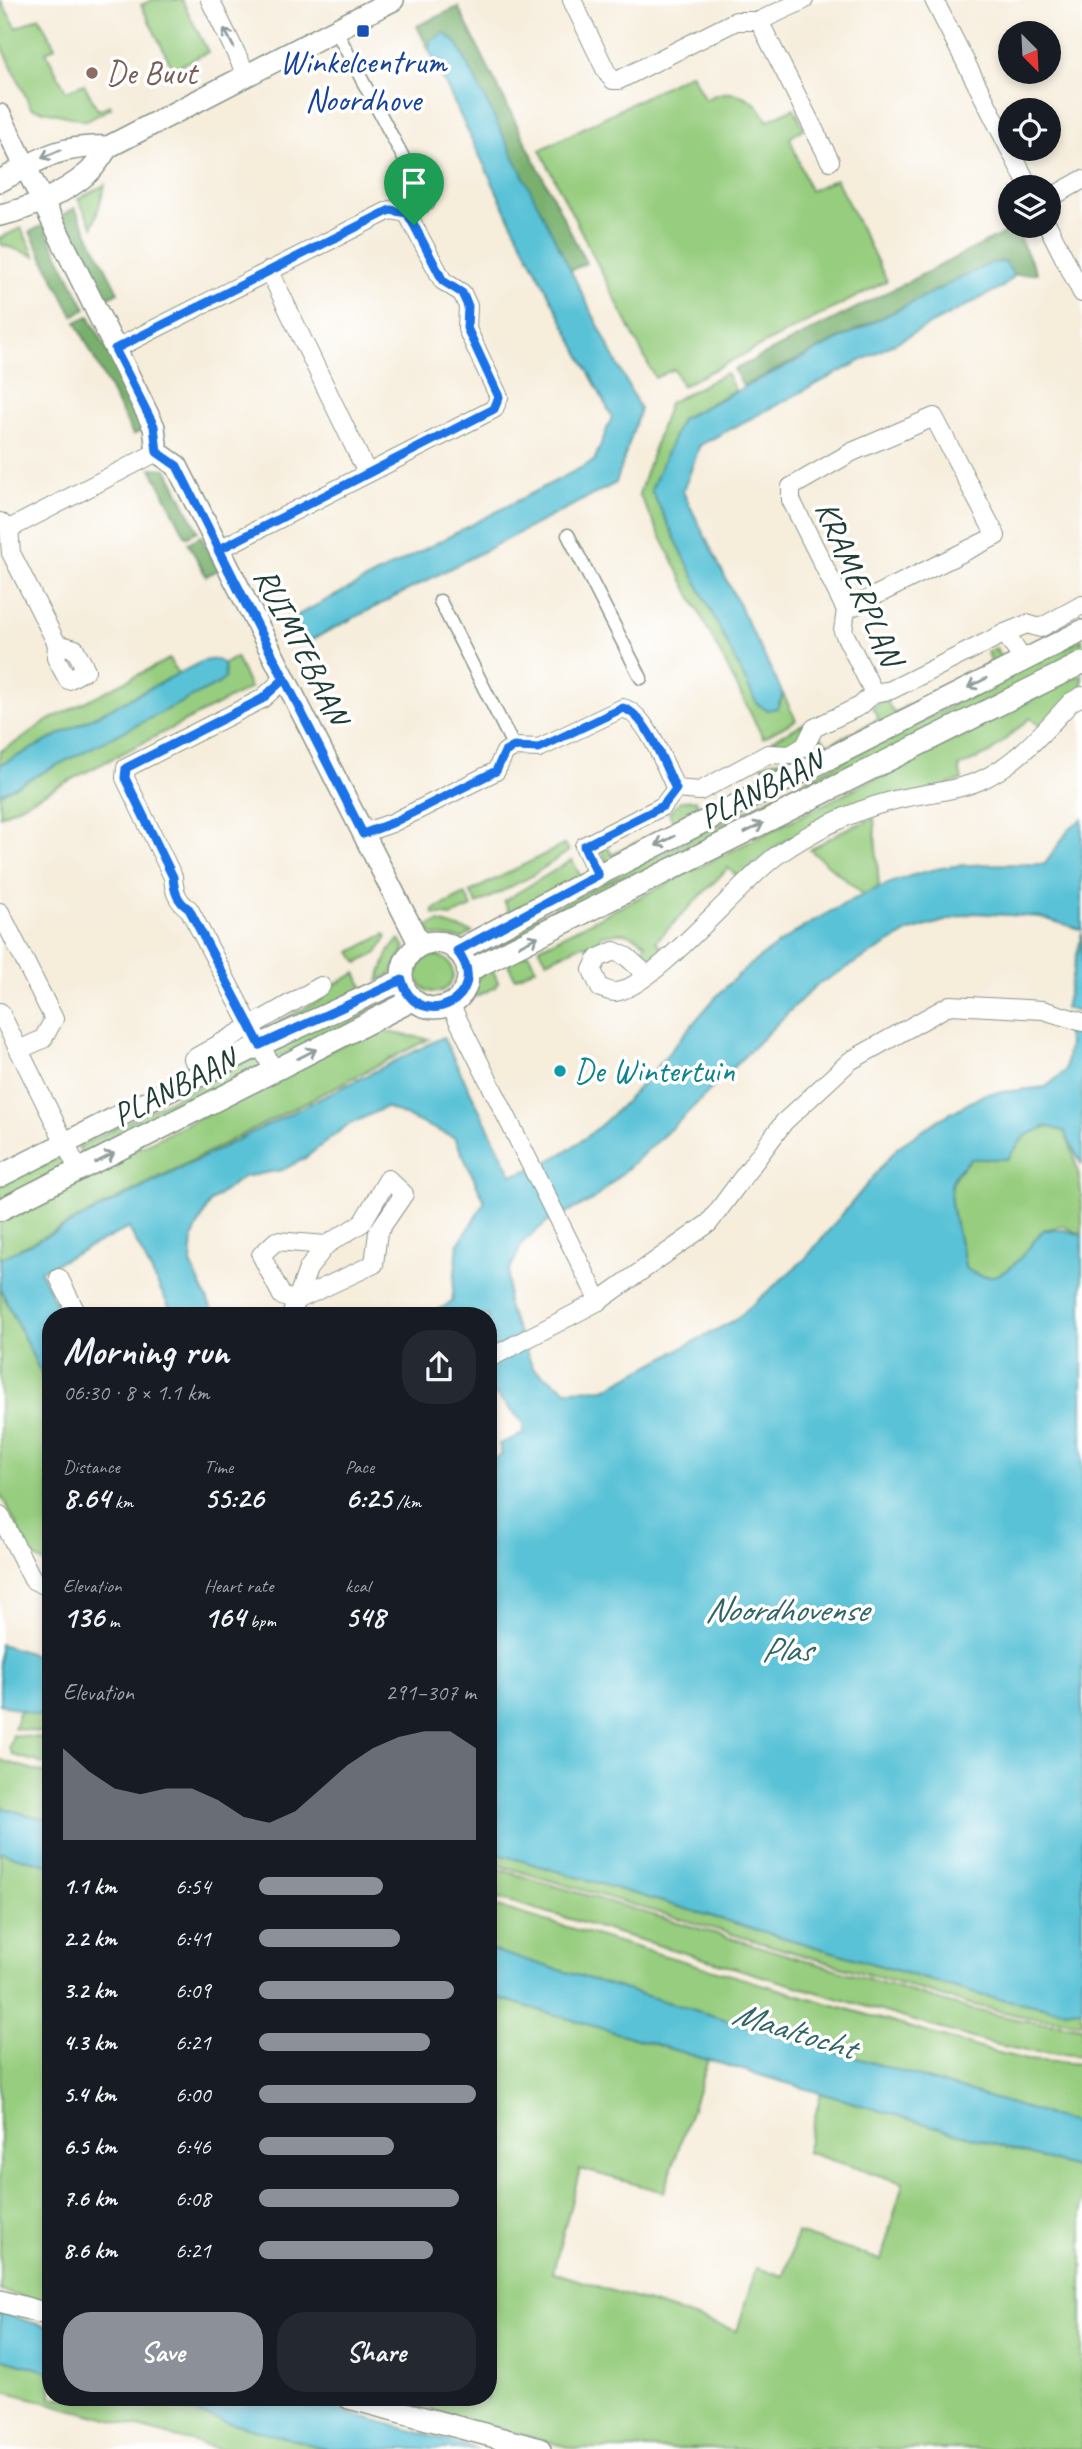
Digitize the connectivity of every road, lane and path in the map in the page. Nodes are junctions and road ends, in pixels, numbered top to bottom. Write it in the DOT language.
graph roads {
  1 [pos="210,0"];
  2 [pos="393,0"];
  3 [pos="572,0"];
  4 [pos="804,0"];
  5 [pos="934,0"];
  6 [pos="759,21"];
  7 [pos="335,29"];
  8 [pos="247,76"];
  9 [pos="0,115"];
  10 [pos="108,147"];
  11 [pos="830,161"];
  12 [pos="26,167"];
  13 [pos="1023,175"];
  14 [pos="1082,180"];
  15 [pos="0,181"];
  16 [pos="1061,192"];
  17 [pos="41,200"];
  18 [pos="407,213"];
  19 [pos="0,215"];
  20 [pos="1054,238"];
  21 [pos="269,270"];
  22 [pos="1082,293"];
  23 [pos="115,349"];
  24 [pos="157,452"];
  25 [pos="367,473"];
  26 [pos="5,526"];
  27 [pos="568,535"];
  28 [pos="218,550"];
  29 [pos="440,601"];
  30 [pos="1082,605"];
  31 [pos="846,610"];
  32 [pos="1082,631"];
  33 [pos="1005,634"];
  34 [pos="57,644"];
  35 [pos="1023,660"];
  36 [pos="1082,663"];
  37 [pos="641,678"];
  38 [pos="284,679"];
  39 [pos="874,693"];
  40 [pos="1082,696"];
  41 [pos="514,747"];
  42 [pos="676,789"];
  43 [pos="363,834"];
  44 [pos="598,875"];
  45 [pos="0,912"];
  46 [pos="420,945"];
  47 [pos="457,951"];
  48 [pos="468,971"];
  49 [pos="646,974"];
  50 [pos="402,980"];
  51 [pos="321,986"];
  52 [pos="413,1000"];
  53 [pos="450,1004"];
  54 [pos="0,1012"];
  55 [pos="1082,1022"];
  56 [pos="255,1036"];
  57 [pos="19,1050"];
  58 [pos="193,1059"];
  59 [pos="274,1071"];
  60 [pos="65,1143"];
  61 [pos="79,1171"];
  62 [pos="0,1176"];
  63 [pos="0,1210"];
  64 [pos="362,1223"];
  65 [pos="378,1232"];
  66 [pos="326,1245"];
  67 [pos="59,1278"];
  68 [pos="599,1301"];
  69 [pos="74,1307"];
  70 [pos="291,1307"];
  71 [pos="294,1307"];
  72 [pos="297,1307"];
  73 [pos="497,1354"];
  74 [pos="0,1515"];
  75 [pos="42,1584"];
  76 [pos="0,2301"];
  77 [pos="42,2313"];
  78 [pos="379,2406"];
  79 [pos="540,2449"];
  8 -- 1 [label="street, one-way"];
  2 -- 7 [label="street"];
  3 -- 6 [label="street"];
  4 -- 6 [label="street"];
  5 -- 13 [label="street"];
  6 -- 11 [label="street"];
  7 -- 8 [label="street"];
  7 -- 18 [label="street"];
  8 -- 10 [label="street"];
  9 -- 12 [label="street"];
  10 -- 12 [label="street, one-way"];
  10 -- 17 [label="street"];
  12 -- 15 [label="street"];
  12 -- 17 [label="street"];
  14 -- 16 [label="street"];
  17 -- 19 [label="street"];
  17 -- 23 [label="street"];
  18 -- 21 [label="street"];
  18 -- 25 [label="street"];
  20 -- 22 [label="street"];
  21 -- 23 [label="street"];
  21 -- 25 [label="street"];
  23 -- 24 [label="street"];
  24 -- 26 [label="street"];
  24 -- 28 [label="street, RUIMTEBAAN"];
  25 -- 28 [label="street"];
  26 -- 34 [label="street"];
  27 -- 37 [label="street"];
  28 -- 38 [label="street, RUIMTEBAAN"];
  29 -- 41 [label="street"];
  30 -- 33 [label="street, PLANBAAN"];
  31 -- 31 [label="street, KRAMERPLAN"];
  31 -- 39 [label="street, KRAMERPLAN"];
  32 -- 35 [label="street, PLANBAAN"];
  33 -- 35 [label="street"];
  33 -- 39 [label="street, PLANBAAN"];
  35 -- 44 [label="street, PLANBAAN, one-way"];
  48 -- 36 [label="street, PLANBAAN, one-way"];
  38 -- 43 [label="street, RUIMTEBAAN"];
  38 -- 56 [label="street"];
  39 -- 42 [label="street, PLANBAAN"];
  40 -- 49 [label="street"];
  41 -- 42 [label="street"];
  41 -- 43 [label="street"];
  42 -- 44 [label="street, PLANBAAN"];
  43 -- 46 [label="street, RUIMTEBAAN"];
  44 -- 47 [label="street, PLANBAAN"];
  45 -- 57 [label="street"];
  46 -- 47 [label="street"];
  46 -- 50 [label="street"];
  47 -- 48 [label="street"];
  48 -- 53 [label="street"];
  50 -- 52 [label="street"];
  50 -- 56 [label="street, PLANBAAN"];
  51 -- 56 [label="street"];
  52 -- 53 [label="street"];
  59 -- 52 [label="street, PLANBAAN, one-way"];
  53 -- 68 [label="street"];
  54 -- 57 [label="street"];
  55 -- 68 [label="street"];
  56 -- 58 [label="street"];
  56 -- 59 [label="street"];
  56 -- 60 [label="street, PLANBAAN"];
  57 -- 60 [label="street"];
  61 -- 59 [label="street, PLANBAAN, one-way"];
  60 -- 61 [label="street"];
  60 -- 62 [label="street, PLANBAAN"];
  61 -- 63 [label="street, PLANBAAN"];
  64 -- 65 [label="street"];
  64 -- 65 [label="street"];
  64 -- 66 [label="street"];
  65 -- 72 [label="street"];
  66 -- 70 [label="street"];
  66 -- 71 [label="street"];
  67 -- 69 [label="street"];
  68 -- 73 [label="street"];
  74 -- 75 [label="street"];
  76 -- 77 [label="street"];
  78 -- 79 [label="street"];
}
